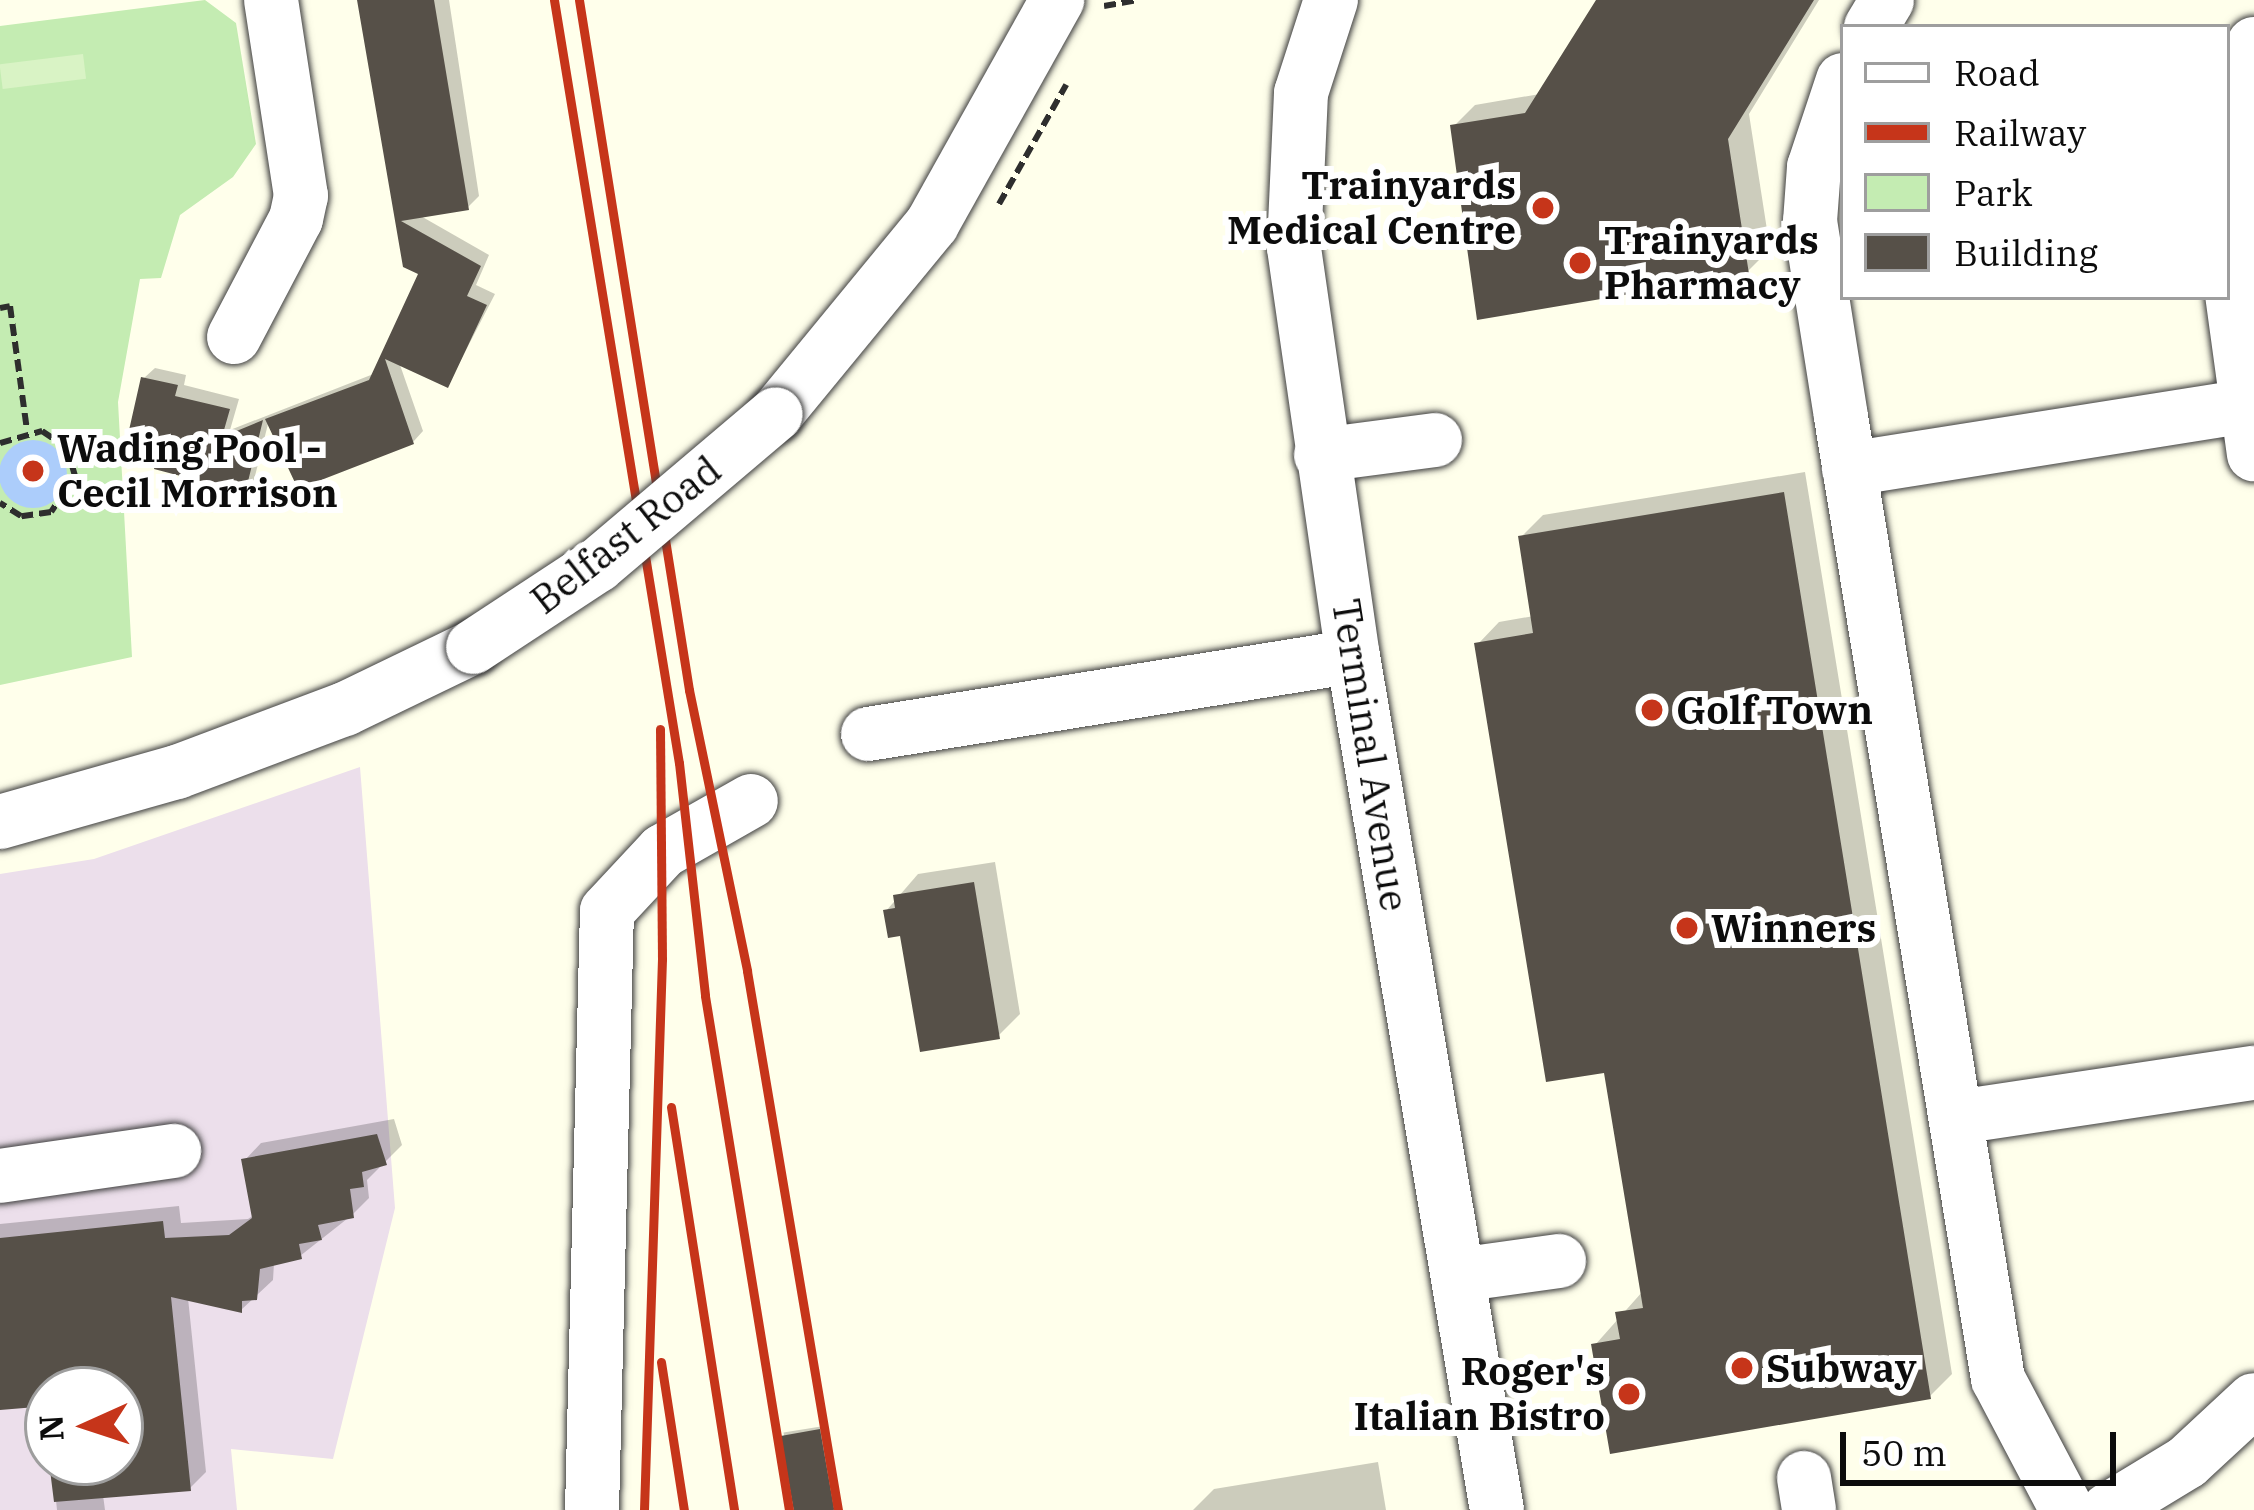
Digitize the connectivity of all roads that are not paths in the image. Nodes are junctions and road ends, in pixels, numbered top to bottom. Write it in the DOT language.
graph roads {
  1 [pos="271,0"];
  2 [pos="1331,0"];
  3 [pos="1080,3"];
  4 [pos="2254,44"];
  5 [pos="1840,86"];
  6 [pos="2240,133"];
  7 [pos="1828,180"];
  8 [pos="2230,259"];
  9 [pos="2230,279"];
  10 [pos="234,337"];
  11 [pos="2251,422"];
  12 [pos="1435,440"];
  13 [pos="1322,455"];
  14 [pos="1849,469"];
  15 [pos="1353,656"];
  16 [pos="868,734"];
  17 [pos="751,801"];
  18 [pos="0,822"];
  19 [pos="2254,1072"];
  20 [pos="1958,1118"];
  21 [pos="174,1151"];
  22 [pos="0,1176"];
  23 [pos="1559,1262"];
  24 [pos="1458,1275"];
  25 [pos="2254,1400"];
  26 [pos="592,1510"];
  27 [pos="1497,1510"];
  28 [pos="2067,1510"];
  29 [pos="2108,1510"];
  1 -- 10 [label="street"];
  2 -- 13 [label="street, Terminal Avenue"];
  3 -- 18 [label="street, Belfast Road, bridge"];
  4 -- 6 [label="street"];
  5 -- 7 [label="street"];
  6 -- 8 [label="street"];
  7 -- 14 [label="street"];
  9 -- 11 [label="street"];
  11 -- 14 [label="street"];
  12 -- 13 [label="street"];
  13 -- 15 [label="street, Terminal Avenue"];
  14 -- 20 [label="street"];
  15 -- 16 [label="street"];
  15 -- 24 [label="street, Terminal Avenue"];
  17 -- 26 [label="street"];
  19 -- 20 [label="street"];
  20 -- 28 [label="street"];
  21 -- 22 [label="street"];
  23 -- 24 [label="street"];
  24 -- 27 [label="street, Terminal Avenue"];
  25 -- 29 [label="street"];
}
